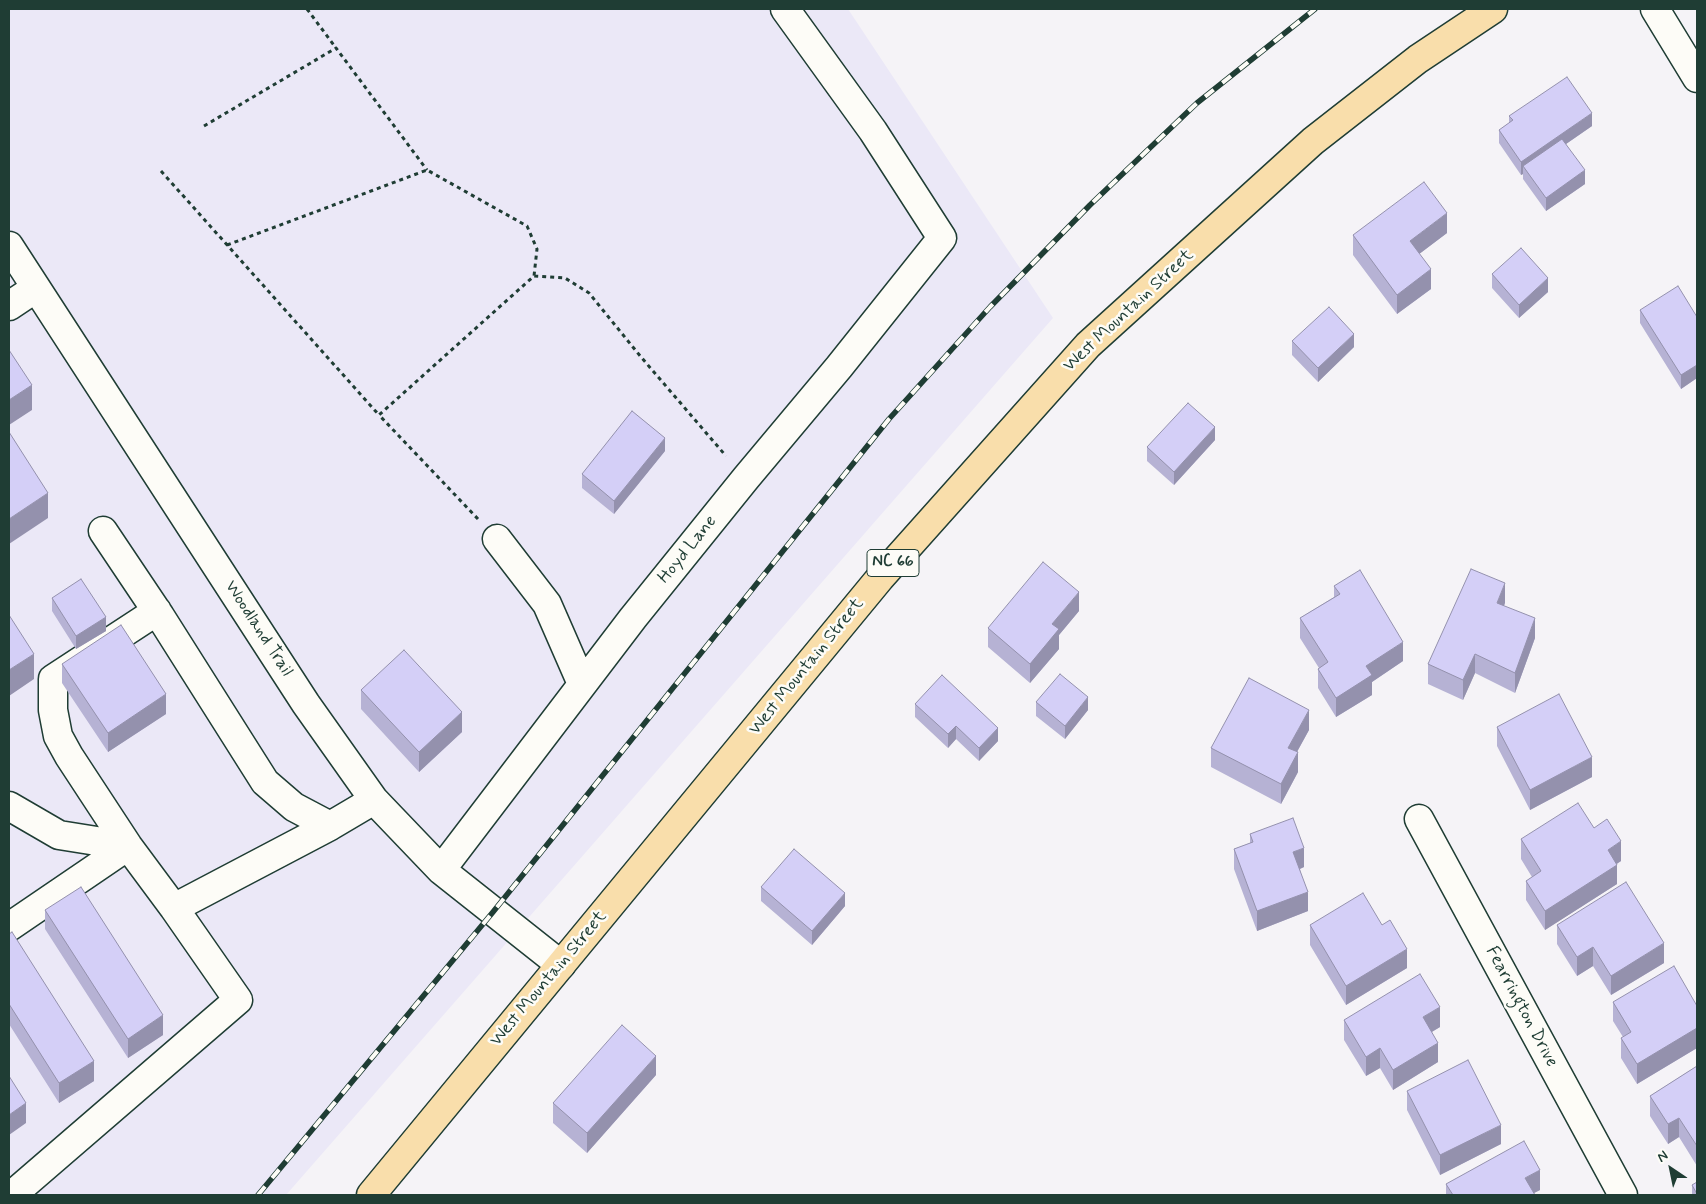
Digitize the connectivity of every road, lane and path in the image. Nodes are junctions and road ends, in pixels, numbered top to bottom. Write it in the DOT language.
graph roads {
  1 [pos="307,9"];
  2 [pos="785,9"];
  3 [pos="1493,9"];
  4 [pos="1655,9"];
  5 [pos="336,48"];
  6 [pos="1697,78"];
  7 [pos="204,126"];
  8 [pos="427,170"];
  9 [pos="161,171"];
  10 [pos="227,245"];
  11 [pos="9,246"];
  12 [pos="534,276"];
  13 [pos="36,288"];
  14 [pos="9,306"];
  15 [pos="379,415"];
  16 [pos="746,478"];
  17 [pos="103,531"];
  18 [pos="497,539"];
  19 [pos="157,611"];
  20 [pos="582,684"];
  21 [pos="374,800"];
  22 [pos="9,806"];
  23 [pos="1419,819"];
  24 [pos="330,826"];
  25 [pos="128,846"];
  26 [pos="441,870"];
  27 [pos="174,908"];
  28 [pos="9,927"];
  29 [pos="561,965"];
  30 [pos="12,1195"];
  31 [pos="371,1195"];
  32 [pos="1623,1195"];
  1 -- 5 [label="path"];
  2 -- 16 [label="street, Hoyd Lane"];
  3 -- 29 [label="main road, West Mountain Street / NC 66"];
  4 -- 6 [label="street"];
  5 -- 7 [label="path"];
  5 -- 8 [label="path"];
  8 -- 10 [label="path"];
  8 -- 12 [label="path"];
  9 -- 10 [label="path"];
  10 -- 15 [label="path"];
  11 -- 13 [label="street, Woodland Trail"];
  12 -- 15 [label="path"];
  12 -- 16 [label="path"];
  13 -- 14 [label="street"];
  13 -- 21 [label="street, Woodland Trail"];
  15 -- 18 [label="path"];
  16 -- 20 [label="street, Hoyd Lane"];
  17 -- 19 [label="street"];
  18 -- 20 [label="street"];
  19 -- 24 [label="street"];
  19 -- 25 [label="street"];
  20 -- 26 [label="street, Hoyd Lane"];
  21 -- 24 [label="street"];
  21 -- 26 [label="street, Woodland Trail"];
  22 -- 25 [label="street"];
  23 -- 32 [label="street, Fearrington Drive"];
  24 -- 27 [label="street"];
  25 -- 27 [label="street"];
  25 -- 28 [label="street"];
  26 -- 29 [label="street, Woodland Trail"];
  27 -- 30 [label="street"];
  29 -- 31 [label="main road, West Mountain Street / NC 66"];
}
